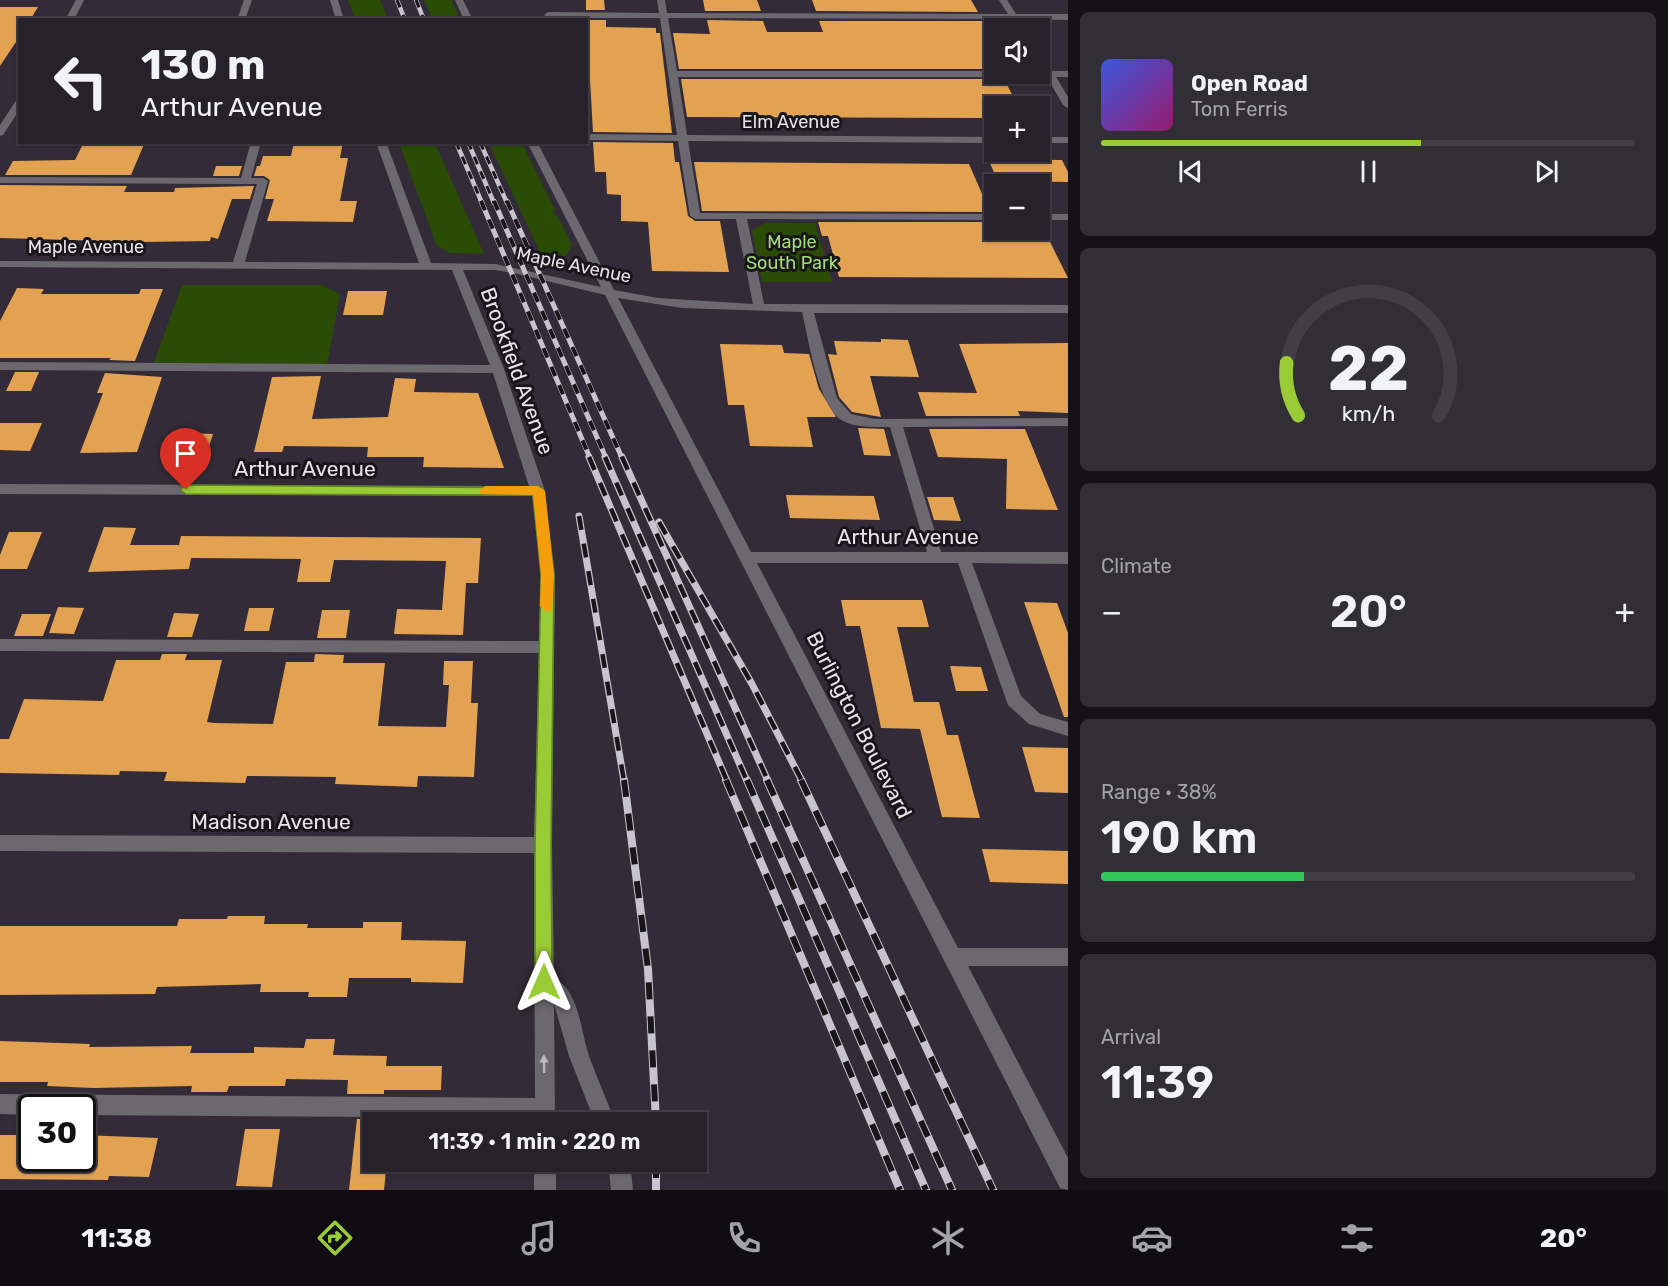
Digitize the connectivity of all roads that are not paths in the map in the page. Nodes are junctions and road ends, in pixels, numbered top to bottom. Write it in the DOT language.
graph roads {
  1 [pos="80,0"];
  2 [pos="248,0"];
  3 [pos="334,0"];
  4 [pos="459,0"];
  5 [pos="661,0"];
  6 [pos="1003,0"];
  7 [pos="548,14"];
  8 [pos="663,16"];
  9 [pos="1013,17"];
  10 [pos="1068,17"];
  11 [pos="70,18"];
  12 [pos="242,18"];
  13 [pos="339,18"];
  14 [pos="468,18"];
  15 [pos="673,74"];
  16 [pos="984,74"];
  17 [pos="1050,74"];
  18 [pos="1068,74"];
  19 [pos="1050,76"];
  20 [pos="1068,105"];
  21 [pos="18,106"];
  22 [pos="0,133"];
  23 [pos="588,137"];
  24 [pos="683,138"];
  25 [pos="984,140"];
  26 [pos="1050,140"];
  27 [pos="1068,140"];
  28 [pos="255,144"];
  29 [pos="382,144"];
  30 [pos="533,144"];
  31 [pos="0,180"];
  32 [pos="245,181"];
  33 [pos="741,216"];
  34 [pos="984,217"];
  35 [pos="1050,217"];
  36 [pos="1068,217"];
  37 [pos="0,264"];
  38 [pos="238,265"];
  39 [pos="426,266"];
  40 [pos="456,266"];
  41 [pos="607,292"];
  42 [pos="759,307"];
  43 [pos="807,308"];
  44 [pos="1068,309"];
  45 [pos="0,366"];
  46 [pos="498,369"];
  47 [pos="1068,422"];
  48 [pos="895,423"];
  49 [pos="0,489"];
  50 [pos="538,491"];
  51 [pos="747,557"];
  52 [pos="936,558"];
  53 [pos="963,558"];
  54 [pos="1068,558"];
  55 [pos="0,645"];
  56 [pos="546,647"];
  57 [pos="1068,729"];
  58 [pos="0,843"];
  59 [pos="543,845"];
  60 [pos="952,957"];
  61 [pos="1068,957"];
  62 [pos="544,982"];
  63 [pos="0,1104"];
  64 [pos="396,1112"];
  65 [pos="545,1112"];
  66 [pos="601,1112"];
  67 [pos="545,1172"];
  68 [pos="620,1172"];
  69 [pos="1068,1180"];
  70 [pos="545,1190"];
  71 [pos="622,1190"];
  1 -- 11 [label="street"];
  2 -- 12 [label="street"];
  3 -- 13 [label="street"];
  4 -- 14 [label="street"];
  5 -- 8 [label="street"];
  6 -- 9 [label="street"];
  7 -- 8 [label="street"];
  8 -- 9 [label="street"];
  8 -- 15 [label="street"];
  9 -- 10 [label="street"];
  15 -- 16 [label="street"];
  15 -- 24 [label="street"];
  17 -- 18 [label="street"];
  19 -- 20 [label="street"];
  21 -- 22 [label="street"];
  23 -- 24 [label="street, Elm Avenue"];
  24 -- 25 [label="street, Elm Avenue"];
  24 -- 33 [label="street"];
  26 -- 27 [label="street"];
  28 -- 32 [label="street"];
  29 -- 39 [label="street"];
  30 -- 41 [label="street, Burlington Boulevard"];
  31 -- 32 [label="street"];
  32 -- 38 [label="street"];
  33 -- 34 [label="street"];
  33 -- 42 [label="street"];
  35 -- 36 [label="street"];
  37 -- 38 [label="street, Maple Avenue"];
  38 -- 39 [label="street, Maple Avenue"];
  39 -- 40 [label="street, Maple Avenue"];
  40 -- 41 [label="street, Maple Avenue"];
  40 -- 46 [label="street, Brookfield Avenue"];
  41 -- 42 [label="street, Maple Avenue"];
  41 -- 51 [label="street, Burlington Boulevard"];
  42 -- 43 [label="street, Maple Avenue"];
  43 -- 44 [label="street, Maple Avenue"];
  43 -- 48 [label="street"];
  45 -- 46 [label="street"];
  46 -- 50 [label="street, Brookfield Avenue"];
  47 -- 48 [label="street"];
  48 -- 52 [label="street"];
  49 -- 50 [label="street, Arthur Avenue"];
  50 -- 56 [label="street, Brookfield Avenue"];
  51 -- 52 [label="street, Arthur Avenue"];
  51 -- 60 [label="street, Burlington Boulevard"];
  52 -- 53 [label="street, Arthur Avenue"];
  53 -- 54 [label="street, Arthur Avenue"];
  53 -- 57 [label="street"];
  55 -- 56 [label="street"];
  56 -- 59 [label="street, Brookfield Avenue"];
  58 -- 59 [label="street, Madison Avenue"];
  59 -- 62 [label="street, Brookfield Avenue"];
  60 -- 61 [label="street"];
  60 -- 69 [label="street, Burlington Boulevard"];
  65 -- 62 [label="street, Brookfield Avenue, one-way"];
  62 -- 66 [label="street"];
  63 -- 64 [label="street"];
  67 -- 70 [label="street"];
  68 -- 71 [label="street"];
}
